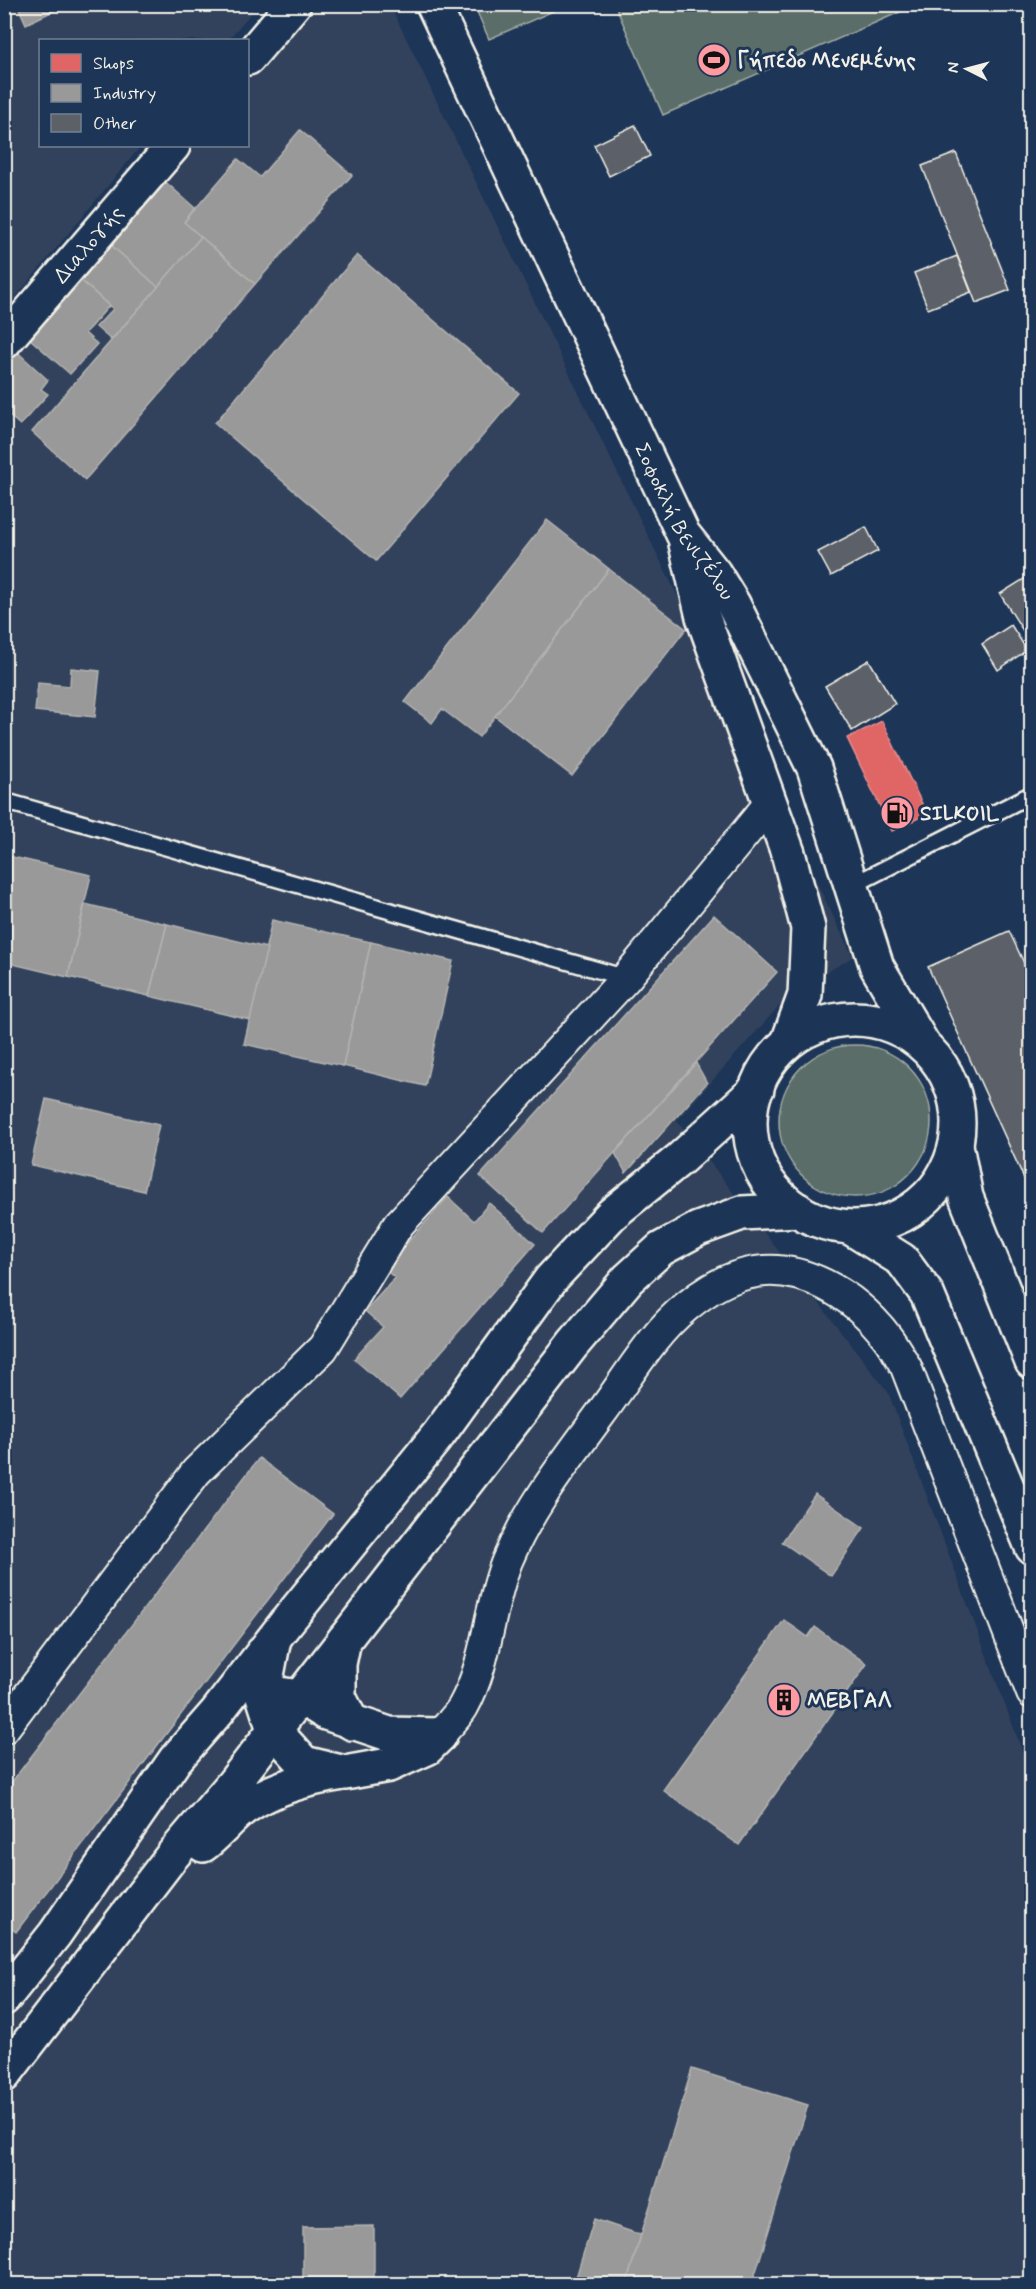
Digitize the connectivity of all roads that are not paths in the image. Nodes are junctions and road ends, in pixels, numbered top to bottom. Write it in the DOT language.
graph roads {
  1 [pos="294,4"];
  2 [pos="433,4"];
  3 [pos="249,57"];
  4 [pos="172,147"];
  5 [pos="4,342"];
  6 [pos="683,534"];
  7 [pos="1032,794"];
  8 [pos="4,801"];
  9 [pos="770,803"];
  10 [pos="851,886"];
  11 [pos="626,978"];
  12 [pos="788,1042"];
  13 [pos="922,1043"];
  14 [pos="757,1089"];
  15 [pos="956,1145"];
  16 [pos="798,1210"];
  17 [pos="851,1228"];
  18 [pos="1032,1362"];
  19 [pos="1032,1547"];
  20 [pos="273,1639"];
  21 [pos="344,1640"];
  22 [pos="1032,1693"];
  23 [pos="263,1696"];
  24 [pos="300,1697"];
  25 [pos="224,1703"];
  26 [pos="352,1723"];
  27 [pos="4,1728"];
  28 [pos="274,1730"];
  29 [pos="440,1735"];
  30 [pos="345,1773"];
  31 [pos="153,1881"];
  32 [pos="4,1998"];
  33 [pos="4,2075"];
  1 -- 3 [label="street"];
  2 -- 6 [label="street, Σοφοκλή Βενιζέλου"];
  4 -- 5 [label="street, Διαλογής"];
  6 -- 9 [label="street"];
  6 -- 10 [label="street, Σοφοκλή Βενιζέλου"];
  7 -- 10 [label="lane"];
  8 -- 11 [label="lane"];
  9 -- 11 [label="street"];
  9 -- 12 [label="street"];
  10 -- 13 [label="street, Σοφοκλή Βενιζέλου"];
  11 -- 27 [label="street"];
  12 -- 13 [label="street"];
  12 -- 14 [label="street"];
  13 -- 15 [label="street"];
  14 -- 16 [label="street"];
  14 -- 20 [label="street"];
  15 -- 17 [label="street"];
  15 -- 18 [label="street"];
  16 -- 17 [label="street"];
  16 -- 21 [label="street"];
  17 -- 19 [label="street"];
  20 -- 23 [label="street"];
  20 -- 25 [label="street"];
  21 -- 24 [label="street"];
  21 -- 26 [label="street"];
  22 -- 29 [label="street"];
  23 -- 24 [label="street"];
  23 -- 25 [label="street"];
  23 -- 28 [label="street"];
  24 -- 26 [label="street"];
  24 -- 28 [label="street"];
  25 -- 32 [label="street"];
  26 -- 29 [label="street"];
  28 -- 30 [label="street"];
  28 -- 31 [label="street"];
  29 -- 30 [label="street"];
  30 -- 31 [label="street"];
  31 -- 33 [label="street"];
}
